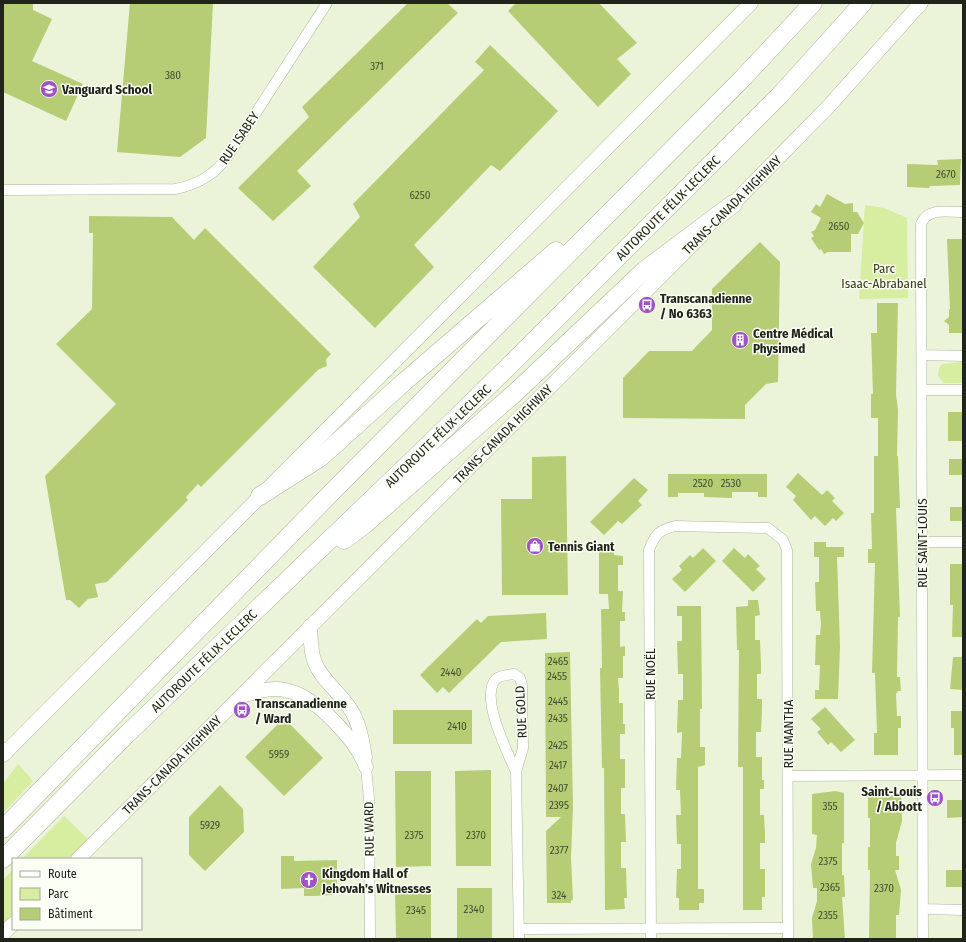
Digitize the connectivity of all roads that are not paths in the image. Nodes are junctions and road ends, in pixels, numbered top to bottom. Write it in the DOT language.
graph roads {
  1 [pos="327,3"];
  2 [pos="751,3"];
  3 [pos="813,3"];
  4 [pos="863,3"];
  5 [pos="921,3"];
  6 [pos="660,162"];
  7 [pos="3,190"];
  8 [pos="733,204"];
  9 [pos="963,212"];
  10 [pos="922,355"];
  11 [pos="963,356"];
  12 [pos="922,390"];
  13 [pos="963,390"];
  14 [pos="260,496"];
  15 [pos="776,533"];
  16 [pos="922,542"];
  17 [pos="963,542"];
  18 [pos="291,577"];
  19 [pos="310,626"];
  20 [pos="240,696"];
  21 [pos="4,753"];
  22 [pos="366,767"];
  23 [pos="516,772"];
  24 [pos="924,775"];
  25 [pos="963,775"];
  26 [pos="788,776"];
  27 [pos="3,829"];
  28 [pos="79,858"];
  29 [pos="3,859"];
  30 [pos="923,909"];
  31 [pos="963,910"];
  32 [pos="12,925"];
  33 [pos="651,928"];
  34 [pos="788,928"];
  35 [pos="3,934"];
  36 [pos="519,934"];
  37 [pos="370,939"];
  38 [pos="651,939"];
  39 [pos="788,939"];
  40 [pos="923,939"];
  1 -- 7 [label="street, RUE ISABEY"];
  2 -- 14 [label="main road"];
  3 -- 6 [label="highway, AUTOROUTE FÉLIX-LECLERC"];
  4 -- 18 [label="highway, AUTOROUTE FÉLIX-LECLERC"];
  5 -- 8 [label="main road, TRANS-CANADA HIGHWAY"];
  6 -- 14 [label="highway"];
  6 -- 27 [label="highway, AUTOROUTE FÉLIX-LECLERC"];
  8 -- 18 [label="highway"];
  8 -- 19 [label="main road, TRANS-CANADA HIGHWAY"];
  9 -- 10 [label="street, RUE SAINT-LOUIS"];
  10 -- 11 [label="street"];
  10 -- 12 [label="street, RUE SAINT-LOUIS"];
  12 -- 13 [label="street"];
  12 -- 16 [label="street, RUE SAINT-LOUIS"];
  14 -- 21 [label="main road"];
  15 -- 26 [label="street, RUE MANTHA"];
  15 -- 33 [label="street, RUE NOËL"];
  16 -- 17 [label="street"];
  16 -- 24 [label="street, RUE SAINT-LOUIS"];
  18 -- 29 [label="highway, AUTOROUTE FÉLIX-LECLERC"];
  19 -- 20 [label="main road, TRANS-CANADA HIGHWAY"];
  19 -- 22 [label="main road"];
  20 -- 22 [label="main road"];
  20 -- 28 [label="main road, TRANS-CANADA HIGHWAY"];
  22 -- 37 [label="street, RUE WARD"];
  23 -- 23 [label="street, RUE GOLD"];
  23 -- 36 [label="street, RUE GOLD"];
  24 -- 25 [label="street"];
  24 -- 26 [label="street"];
  24 -- 30 [label="street, RUE SAINT-LOUIS"];
  26 -- 34 [label="street, RUE MANTHA"];
  30 -- 31 [label="street"];
  30 -- 40 [label="street, RUE SAINT-LOUIS"];
  32 -- 35 [label="main road"];
  33 -- 34 [label="street"];
  33 -- 36 [label="street"];
  33 -- 38 [label="street, RUE NOËL"];
  34 -- 39 [label="street, RUE MANTHA"];
}
